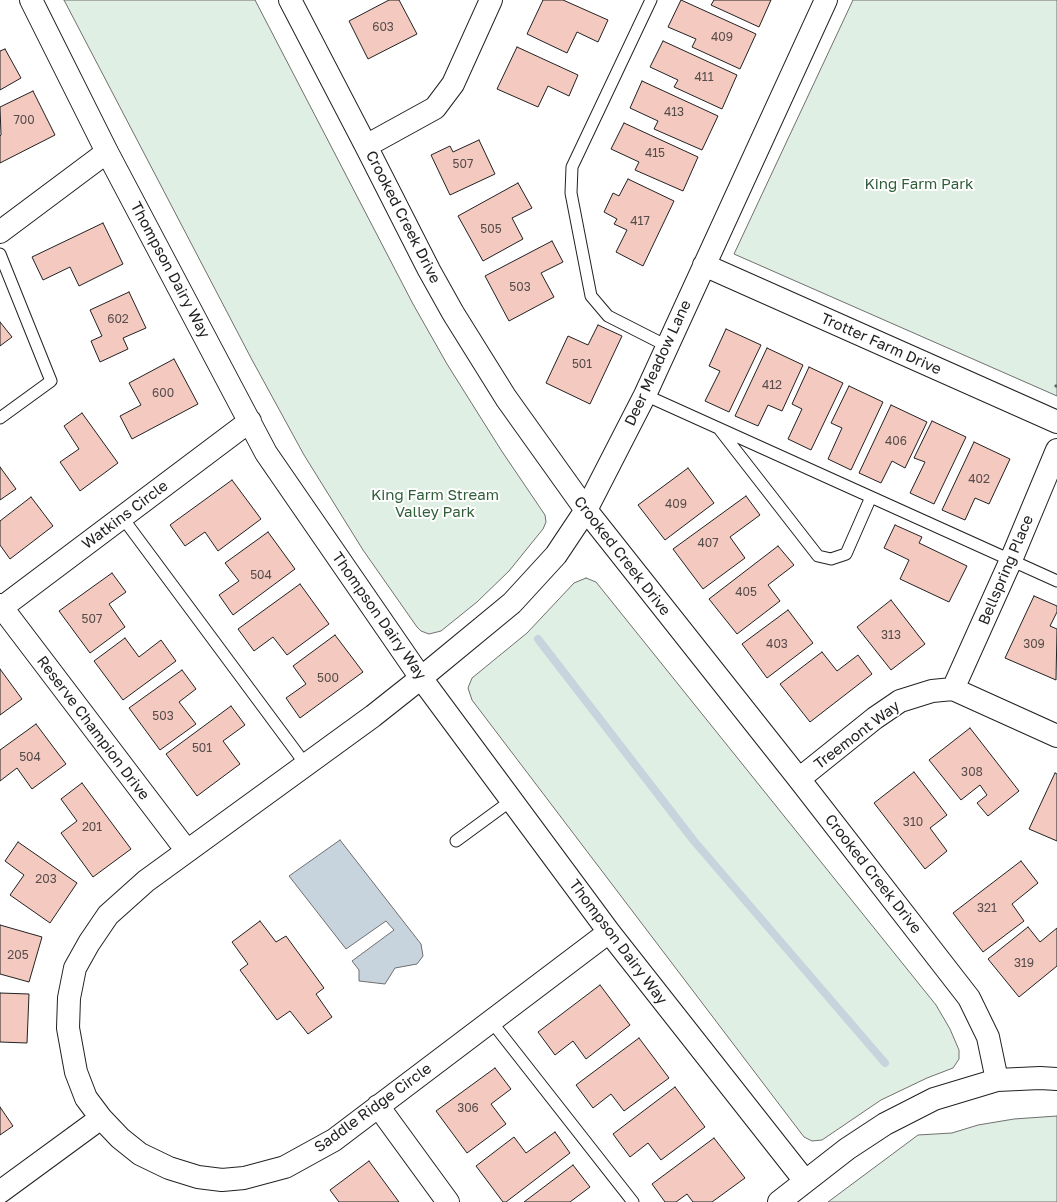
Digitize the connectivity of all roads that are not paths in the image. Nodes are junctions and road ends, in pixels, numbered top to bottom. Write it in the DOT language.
graph roads {
  1 [pos="31,0"];
  2 [pos="290,0"];
  3 [pos="491,0"];
  4 [pos="651,0"];
  5 [pos="826,0"];
  6 [pos="366,146"];
  7 [pos="107,152"];
  8 [pos="0,232"];
  9 [pos="0,254"];
  10 [pos="704,265"];
  11 [pos="667,346"];
  12 [pos="645,395"];
  13 [pos="0,418"];
  14 [pos="250,421"];
  15 [pos="1057,422"];
  16 [pos="718,428"];
  17 [pos="1057,450"];
  18 [pos="871,497"];
  19 [pos="586,510"];
  20 [pos="122,517"];
  21 [pos="1011,560"];
  22 [pos="1057,581"];
  23 [pos="1,607"];
  24 [pos="421,678"];
  25 [pos="953,690"];
  26 [pos="1057,736"];
  27 [pos="306,765"];
  28 [pos="799,779"];
  29 [pos="512,800"];
  30 [pos="456,841"];
  31 [pos="187,851"];
  32 [pos="609,932"];
  33 [pos="491,1021"];
  34 [pos="997,1080"];
  35 [pos="1057,1080"];
  36 [pos="378,1106"];
  37 [pos="101,1118"];
  38 [pos="805,1181"];
  39 [pos="0,1192"];
  40 [pos="448,1202"];
  41 [pos="633,1202"];
  42 [pos="779,1202"];
  1 -- 7 [label="street, Thompson Dairy Way"];
  2 -- 6 [label="street, Crooked Creek Drive"];
  3 -- 6 [label="street"];
  4 -- 11 [label="lane"];
  5 -- 10 [label="street, Deer Meadow Lane"];
  6 -- 19 [label="street, Crooked Creek Drive"];
  7 -- 8 [label="street"];
  7 -- 14 [label="street, Thompson Dairy Way"];
  9 -- 13 [label="lane"];
  10 -- 11 [label="street, Deer Meadow Lane"];
  10 -- 15 [label="street, Trotter Farm Drive"];
  11 -- 12 [label="street, Deer Meadow Lane"];
  12 -- 16 [label="lane"];
  12 -- 19 [label="street, Deer Meadow Lane"];
  14 -- 20 [label="street, Watkins Circle"];
  14 -- 24 [label="street, Thompson Dairy Way"];
  16 -- 18 [label="lane"];
  16 -- 18 [label="lane"];
  17 -- 21 [label="street, Bellspring Place"];
  18 -- 21 [label="lane"];
  19 -- 24 [label="street, Deer Meadow Lane"];
  19 -- 28 [label="street, Crooked Creek Drive"];
  20 -- 23 [label="street, Watkins Circle"];
  20 -- 27 [label="lane"];
  21 -- 22 [label="lane"];
  21 -- 25 [label="street, Bellspring Place"];
  23 -- 31 [label="street, Reserve Champion Drive"];
  24 -- 27 [label="street, Saddle Ridge Circle"];
  24 -- 29 [label="street, Thompson Dairy Way"];
  25 -- 26 [label="street, Treemont Way"];
  25 -- 28 [label="street, Treemont Way"];
  27 -- 31 [label="street, Saddle Ridge Circle"];
  28 -- 34 [label="street, Crooked Creek Drive"];
  29 -- 30 [label="lane"];
  29 -- 32 [label="street, Thompson Dairy Way"];
  31 -- 37 [label="street, Saddle Ridge Circle"];
  32 -- 33 [label="street, Saddle Ridge Circle"];
  32 -- 38 [label="street, Thompson Dairy Way"];
  33 -- 36 [label="street, Saddle Ridge Circle"];
  33 -- 41 [label="lane"];
  34 -- 35 [label="street"];
  34 -- 38 [label="street"];
  36 -- 37 [label="street, Saddle Ridge Circle"];
  36 -- 40 [label="street"];
  37 -- 39 [label="street"];
  38 -- 42 [label="street"];
}
